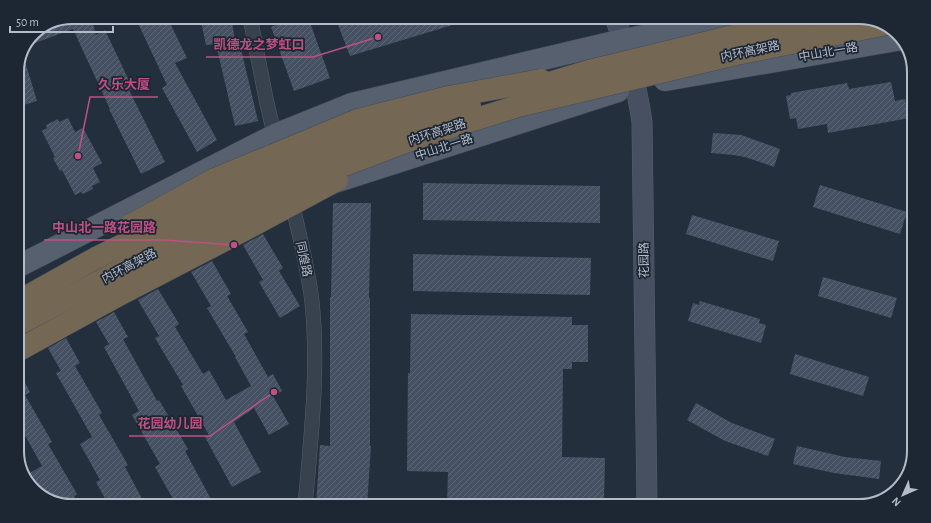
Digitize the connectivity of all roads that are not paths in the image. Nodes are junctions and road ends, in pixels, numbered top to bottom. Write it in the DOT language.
graph roads {
  1 [pos="251,24"];
  2 [pos="617,24"];
  3 [pos="706,24"];
  4 [pos="795,24"];
  5 [pos="874,27"];
  6 [pos="623,40"];
  7 [pos="895,40"];
  8 [pos="589,71"];
  9 [pos="636,86"];
  10 [pos="274,135"];
  11 [pos="416,138"];
  12 [pos="291,196"];
  13 [pos="24,263"];
  14 [pos="24,285"];
  15 [pos="24,298"];
  16 [pos="24,321"];
  17 [pos="24,336"];
  18 [pos="24,347"];
  19 [pos="306,499"];
  20 [pos="647,499"];
  1 -- 10 [label="street, 同煌路"];
  2 -- 6 [label="main road, 花园路"];
  3 -- 6 [label="main road"];
  4 -- 8 [label="highway, 内环高架路, bridge"];
  5 -- 11 [label="highway, 内环高架路, bridge"];
  6 -- 9 [label="main road, 花园路"];
  6 -- 10 [label="main road"];
  7 -- 9 [label="main road, 中山北一路"];
  8 -- 14 [label="highway, bridge"];
  8 -- 15 [label="highway, 内环高架路, bridge"];
  9 -- 12 [label="main road, 中山北一路"];
  9 -- 20 [label="main road, 花园路"];
  10 -- 12 [label="street, 同煌路"];
  10 -- 13 [label="main road"];
  11 -- 16 [label="highway, 内环高架路, bridge"];
  11 -- 18 [label="highway, bridge"];
  12 -- 17 [label="main road, 中山北一路"];
  12 -- 19 [label="street, 同煌路"];
}
